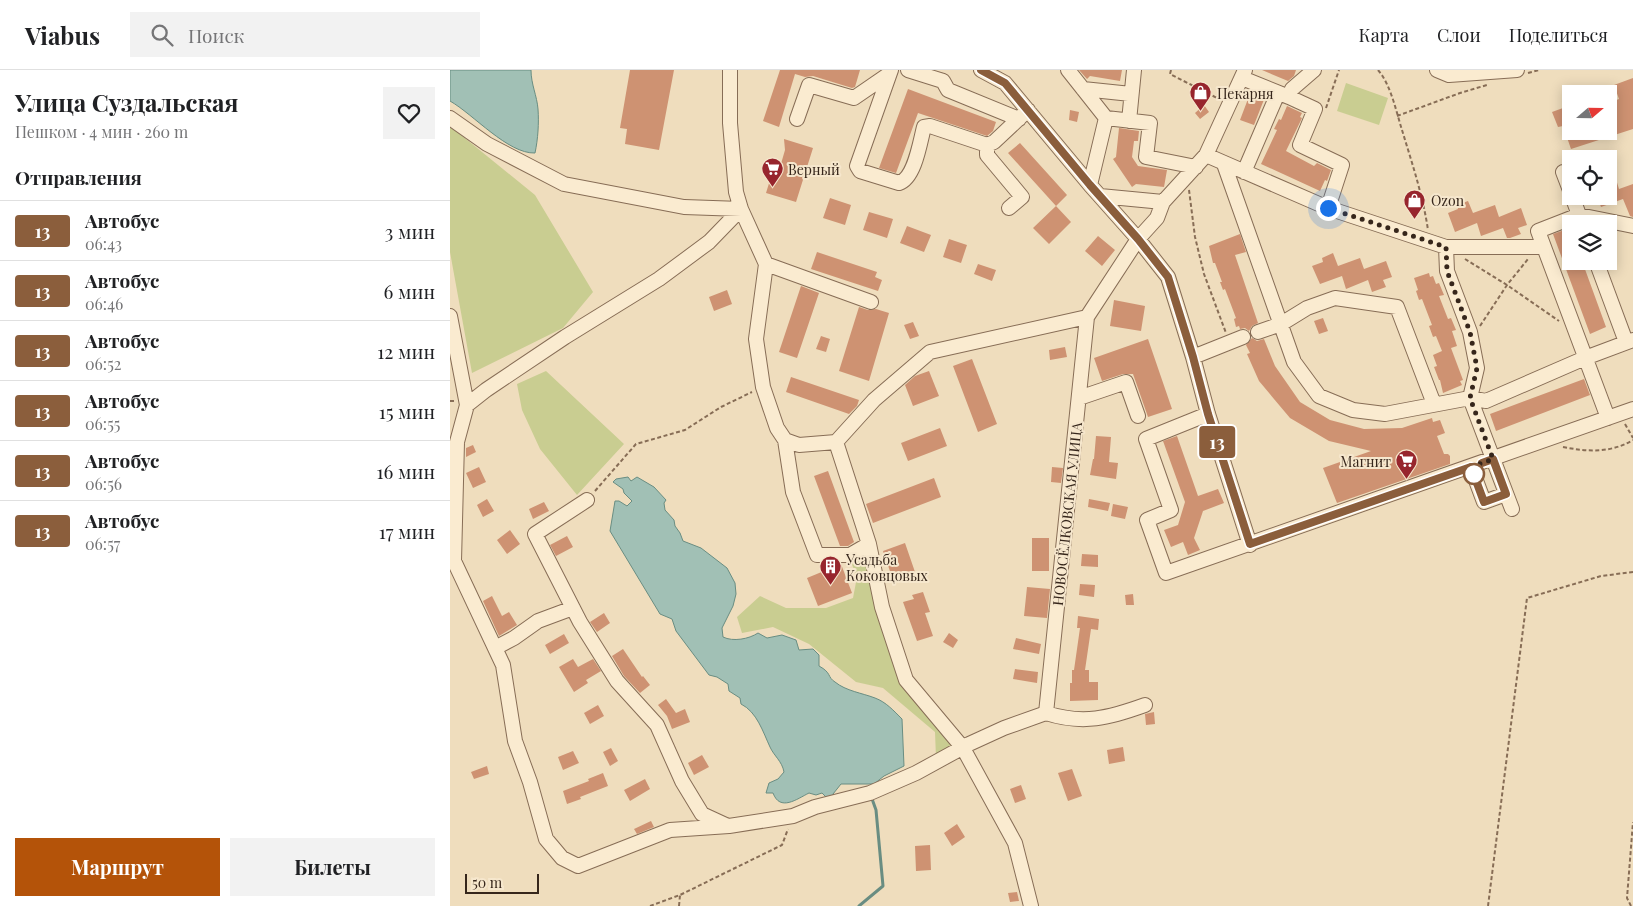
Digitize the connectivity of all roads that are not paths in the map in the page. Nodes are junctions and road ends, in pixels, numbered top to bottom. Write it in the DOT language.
graph roads {
  1 [pos="730,70"];
  2 [pos="908,70"];
  3 [pos="981,70"];
  4 [pos="1068,70"];
  5 [pos="1134,70"];
  6 [pos="1314,70"];
  7 [pos="1437,70"];
  8 [pos="890,72"];
  9 [pos="1519,72"];
  10 [pos="1243,74"];
  11 [pos="1083,89"];
  12 [pos="1131,94"];
  13 [pos="1284,95"];
  14 [pos="1023,115"];
  15 [pos="450,118"];
  16 [pos="1106,118"];
  17 [pos="797,120"];
  18 [pos="1129,121"];
  19 [pos="988,146"];
  20 [pos="1206,155"];
  21 [pos="1224,164"];
  22 [pos="1192,171"];
  23 [pos="1244,172"];
  24 [pos="1090,185"];
  25 [pos="1100,196"];
  26 [pos="1163,202"];
  27 [pos="1009,208"];
  28 [pos="1328,208"];
  29 [pos="741,209"];
  30 [pos="1562,224"];
  31 [pos="1617,224"];
  32 [pos="1633,226"];
  33 [pos="1138,239"];
  34 [pos="1446,247"];
  35 [pos="1541,247"];
  36 [pos="766,264"];
  37 [pos="1600,270"];
  38 [pos="871,302"];
  39 [pos="450,316"];
  40 [pos="1087,317"];
  41 [pos="1280,324"];
  42 [pos="1258,332"];
  43 [pos="1243,337"];
  44 [pos="1630,341"];
  45 [pos="1193,357"];
  46 [pos="1585,358"];
  47 [pos="1079,398"];
  48 [pos="1470,398"];
  49 [pos="1434,404"];
  50 [pos="467,405"];
  51 [pos="1633,409"];
  52 [pos="1208,414"];
  53 [pos="1138,416"];
  54 [pos="1613,416"];
  55 [pos="785,440"];
  56 [pos="836,442"];
  57 [pos="1493,459"];
  58 [pos="1471,467"];
  59 [pos="1506,494"];
  60 [pos="587,500"];
  61 [pos="1512,509"];
  62 [pos="869,544"];
  63 [pos="1250,544"];
  64 [pos="573,608"];
  65 [pos="495,648"];
  66 [pos="1144,705"];
  67 [pos="1046,714"];
  68 [pos="964,748"];
  69 [pos="729,826"];
  70 [pos="1031,906"];
  1 -- 29 [label="street"];
  2 -- 14 [label="street"];
  3 -- 14 [label="street"];
  4 -- 11 [label="street"];
  5 -- 12 [label="street"];
  6 -- 13 [label="street"];
  7 -- 9 [label="street"];
  8 -- 17 [label="street"];
  8 -- 19 [label="street"];
  10 -- 13 [label="street"];
  10 -- 20 [label="street, НОВОСЁЛКОВСКАЯ УЛИЦА"];
  11 -- 12 [label="street"];
  11 -- 16 [label="street"];
  12 -- 18 [label="street"];
  13 -- 23 [label="street"];
  13 -- 28 [label="street"];
  14 -- 19 [label="street"];
  14 -- 24 [label="street"];
  15 -- 29 [label="street"];
  16 -- 18 [label="street"];
  16 -- 24 [label="street"];
  18 -- 22 [label="street"];
  19 -- 27 [label="street"];
  20 -- 21 [label="street"];
  20 -- 22 [label="street, НОВОСЁЛКОВСКАЯ УЛИЦА"];
  21 -- 23 [label="street"];
  21 -- 41 [label="street"];
  22 -- 26 [label="street, НОВОСЁЛКОВСКАЯ УЛИЦА"];
  23 -- 28 [label="street"];
  24 -- 25 [label="street"];
  25 -- 26 [label="street"];
  25 -- 33 [label="street"];
  26 -- 33 [label="street, НОВОСЁЛКОВСКАЯ УЛИЦА"];
  28 -- 34 [label="street"];
  29 -- 36 [label="street"];
  29 -- 50 [label="street"];
  30 -- 35 [label="street"];
  31 -- 32 [label="street"];
  33 -- 40 [label="street, НОВОСЁЛКОВСКАЯ УЛИЦА"];
  33 -- 45 [label="street"];
  34 -- 35 [label="street"];
  34 -- 48 [label="street"];
  35 -- 46 [label="street"];
  36 -- 38 [label="street"];
  36 -- 55 [label="street"];
  37 -- 44 [label="street"];
  39 -- 50 [label="street"];
  40 -- 47 [label="street, НОВОСЁЛКОВСКАЯ УЛИЦА"];
  40 -- 56 [label="street"];
  41 -- 42 [label="street"];
  41 -- 49 [label="street"];
  41 -- 49 [label="street"];
  43 -- 45 [label="street"];
  44 -- 46 [label="street"];
  45 -- 52 [label="street"];
  46 -- 48 [label="street"];
  46 -- 54 [label="street"];
  47 -- 53 [label="street"];
  47 -- 67 [label="street, НОВОСЁЛКОВСКАЯ УЛИЦА"];
  48 -- 49 [label="street"];
  48 -- 57 [label="street"];
  50 -- 65 [label="street"];
  51 -- 54 [label="street"];
  52 -- 63 [label="street"];
  52 -- 63 [label="street"];
  54 -- 57 [label="street"];
  55 -- 56 [label="street"];
  55 -- 62 [label="street"];
  56 -- 62 [label="street"];
  57 -- 58 [label="street"];
  57 -- 59 [label="street"];
  58 -- 59 [label="street"];
  58 -- 63 [label="street"];
  59 -- 61 [label="street"];
  60 -- 64 [label="street"];
  62 -- 68 [label="street"];
  64 -- 65 [label="street"];
  64 -- 69 [label="street"];
  65 -- 69 [label="street"];
  66 -- 67 [label="street"];
  67 -- 68 [label="street"];
  68 -- 69 [label="street"];
  68 -- 70 [label="street"];
}
